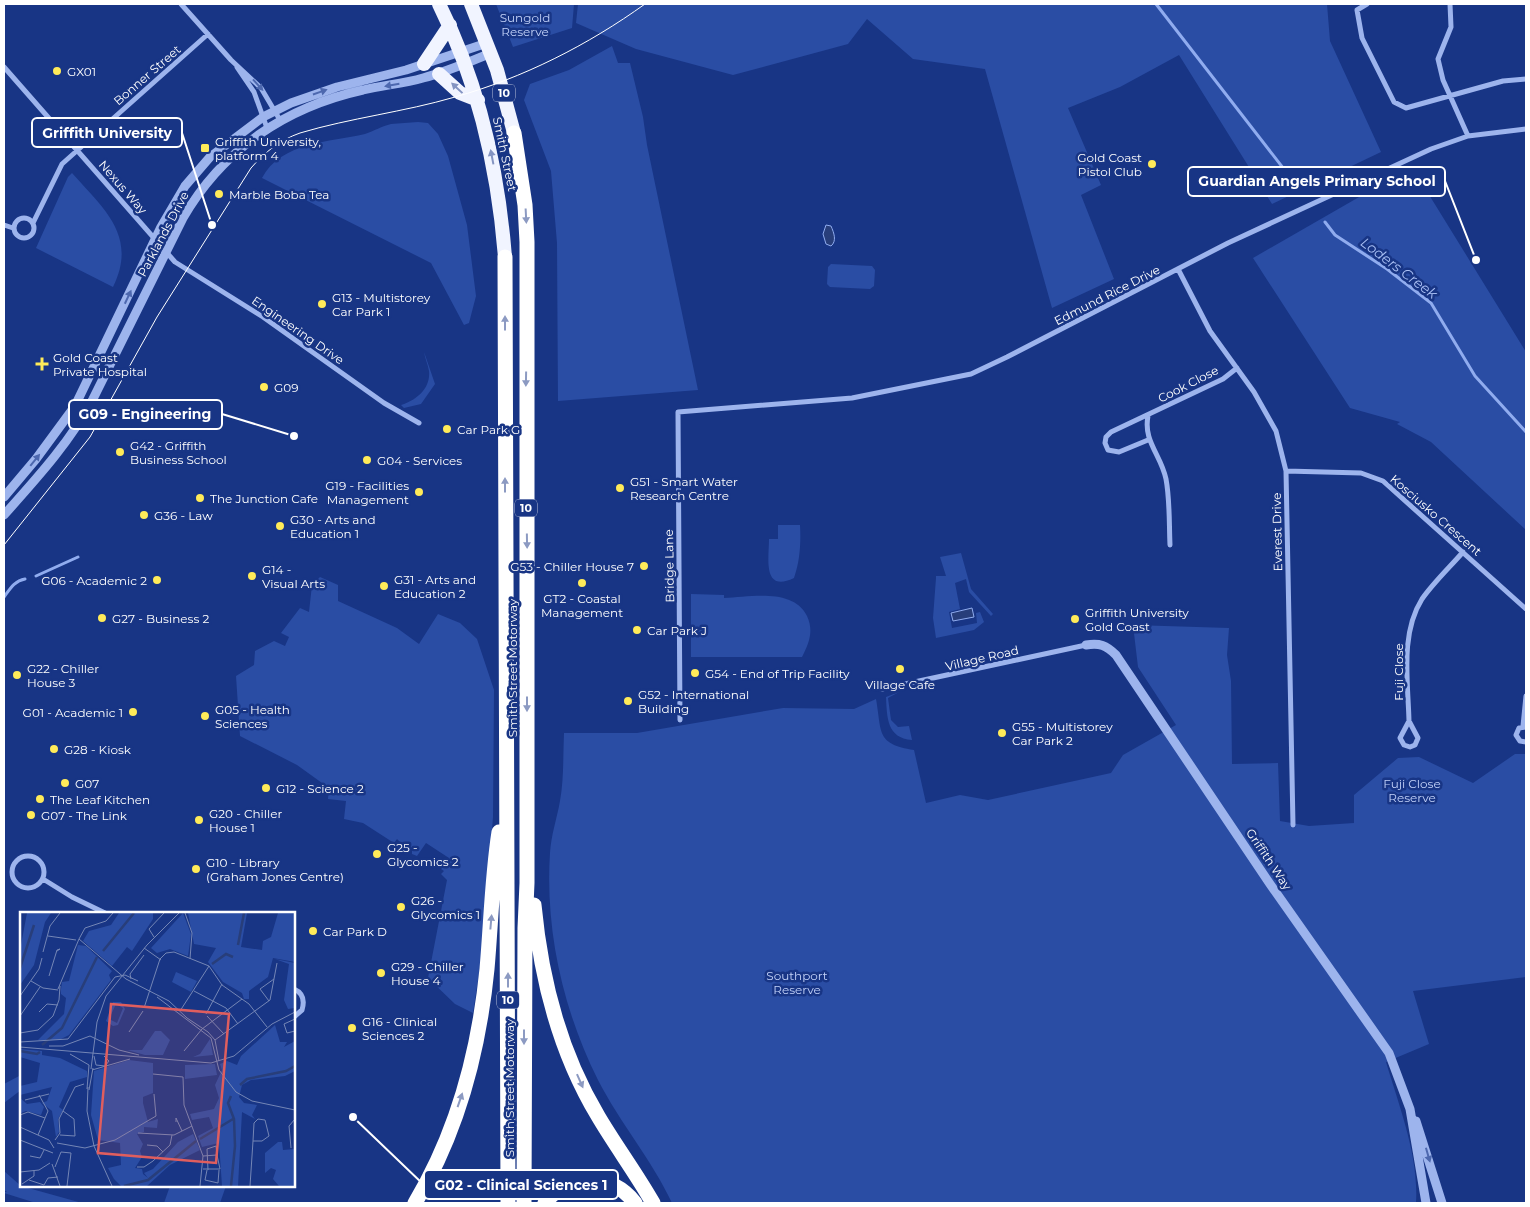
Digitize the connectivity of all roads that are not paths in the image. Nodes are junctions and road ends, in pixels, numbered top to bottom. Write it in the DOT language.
graph roads {
  1 [pos="181,4"];
  2 [pos="439,4"];
  3 [pos="471,4"];
  4 [pos="1367,4"];
  5 [pos="1450,4"];
  6 [pos="450,25"];
  7 [pos="208,34"];
  8 [pos="489,48"];
  9 [pos="463,58"];
  10 [pos="235,64"];
  11 [pos="424,64"];
  12 [pos="4,67"];
  13 [pos="439,74"];
  14 [pos="1526,79"];
  15 [pos="1450,95"];
  16 [pos="478,100"];
  17 [pos="275,111"];
  18 [pos="263,117"];
  19 [pos="280,120"];
  20 [pos="267,128"];
  21 [pos="1526,129"];
  22 [pos="514,133"];
  23 [pos="1468,136"];
  24 [pos="77,150"];
  25 [pos="33,223"];
  26 [pos="4,225"];
  27 [pos="13,228"];
  28 [pos="155,241"];
  29 [pos="166,254"];
  30 [pos="505,258"];
  31 [pos="1178,269"];
  32 [pos="1237,368"];
  33 [pos="678,412"];
  34 [pos="1148,416"];
  35 [pos="419,423"];
  36 [pos="1148,440"];
  37 [pos="1286,471"];
  38 [pos="4,497"];
  39 [pos="13,504"];
  40 [pos="4,515"];
  41 [pos="1170,546"];
  42 [pos="1463,552"];
  43 [pos="1526,609"];
  44 [pos="1086,645"];
  45 [pos="882,689"];
  46 [pos="1526,696"];
  47 [pos="680,720"];
  48 [pos="1408,721"];
  49 [pos="1525,726"];
  50 [pos="1526,742"];
  51 [pos="506,796"];
  52 [pos="1293,825"];
  53 [pos="4,872"];
  54 [pos="12,872"];
  55 [pos="43,879"];
  56 [pos="527,883"];
  57 [pos="103,912"];
  58 [pos="295,990"];
  59 [pos="295,1016"];
  60 [pos="1410,1109"];
  61 [pos="416,1203"];
  62 [pos="508,1203"];
  63 [pos="524,1203"];
  64 [pos="545,1203"];
  65 [pos="635,1203"];
  66 [pos="653,1203"];
  67 [pos="1426,1203"];
  68 [pos="1442,1203"];
  1 -- 7 [label="street"];
  2 -- 6 [label="highway, Smith Street / 10"];
  3 -- 8 [label="highway, Smith Street / 10"];
  4 -- 15 [label="street"];
  5 -- 15 [label="street"];
  6 -- 9 [label="highway, Smith Street / 10"];
  6 -- 11 [label="highway"];
  7 -- 10 [label="street"];
  7 -- 24 [label="street, Bonner Street"];
  8 -- 9 [label="street, Parklands Drive"];
  8 -- 22 [label="highway, Smith Street / 10"];
  9 -- 11 [label="street, Parklands Drive"];
  9 -- 13 [label="street, Parklands Drive"];
  9 -- 16 [label="highway, Smith Street / 10"];
  10 -- 17 [label="street, one-way"];
  10 -- 18 [label="street"];
  17 -- 11 [label="street, Parklands Drive, one-way"];
  12 -- 24 [label="street, Nexus Way"];
  16 -- 13 [label="highway, one-way"];
  13 -- 19 [label="street, Parklands Drive, one-way"];
  14 -- 15 [label="street"];
  15 -- 23 [label="street"];
  30 -- 16 [label="highway, Smith Street / 10, one-way"];
  17 -- 18 [label="street, Parklands Drive"];
  17 -- 19 [label="street"];
  18 -- 20 [label="street"];
  18 -- 28 [label="street, Parklands Drive"];
  19 -- 20 [label="street, Parklands Drive"];
  20 -- 29 [label="street, Parklands Drive"];
  21 -- 23 [label="street, Edmund Rice Drive"];
  22 -- 56 [label="highway, Smith Street Motorway / 10, one-way"];
  23 -- 31 [label="street, Edmund Rice Drive"];
  24 -- 25 [label="street, Bonner Street"];
  24 -- 28 [label="street, Nexus Way"];
  25 -- 27 [label="street"];
  25 -- 27 [label="street"];
  26 -- 27 [label="street"];
  28 -- 29 [label="street, Nexus Way"];
  38 -- 28 [label="street, Parklands Drive, one-way"];
  29 -- 35 [label="street, Engineering Drive"];
  29 -- 39 [label="street, Parklands Drive"];
  51 -- 30 [label="highway, Smith Street Motorway / 10, one-way"];
  31 -- 32 [label="street, Everest Drive"];
  31 -- 33 [label="street, Edmund Rice Drive"];
  32 -- 34 [label="street, Cook Close"];
  32 -- 37 [label="street, Everest Drive"];
  33 -- 47 [label="street, Bridge Lane"];
  34 -- 36 [label="street, Cook Close"];
  34 -- 36 [label="street, Cook Close"];
  36 -- 41 [label="street, Cook Close"];
  37 -- 42 [label="street, Kosciusko Crescent"];
  37 -- 52 [label="street, Everest Drive"];
  38 -- 39 [label="street"];
  39 -- 40 [label="street, Parklands Drive"];
  42 -- 43 [label="street, Kosciusko Crescent"];
  42 -- 48 [label="street, Fuji Close"];
  44 -- 45 [label="street, Village Road"];
  44 -- 60 [label="street, Griffith Way"];
  46 -- 49 [label="street"];
  48 -- 48 [label="street, Fuji Close"];
  49 -- 50 [label="street"];
  61 -- 51 [label="highway, one-way"];
  62 -- 51 [label="highway, Smith Street Motorway / 10, one-way"];
  53 -- 54 [label="street"];
  54 -- 55 [label="street"];
  54 -- 55 [label="street"];
  55 -- 57 [label="street"];
  56 -- 63 [label="highway, Smith Street Motorway / 10, one-way"];
  56 -- 66 [label="highway, one-way"];
  58 -- 59 [label="street"];
  60 -- 67 [label="street, Griffith Way"];
  60 -- 68 [label="street, Griffith Way, one-way"];
  64 -- 65 [label="highway"];
}
